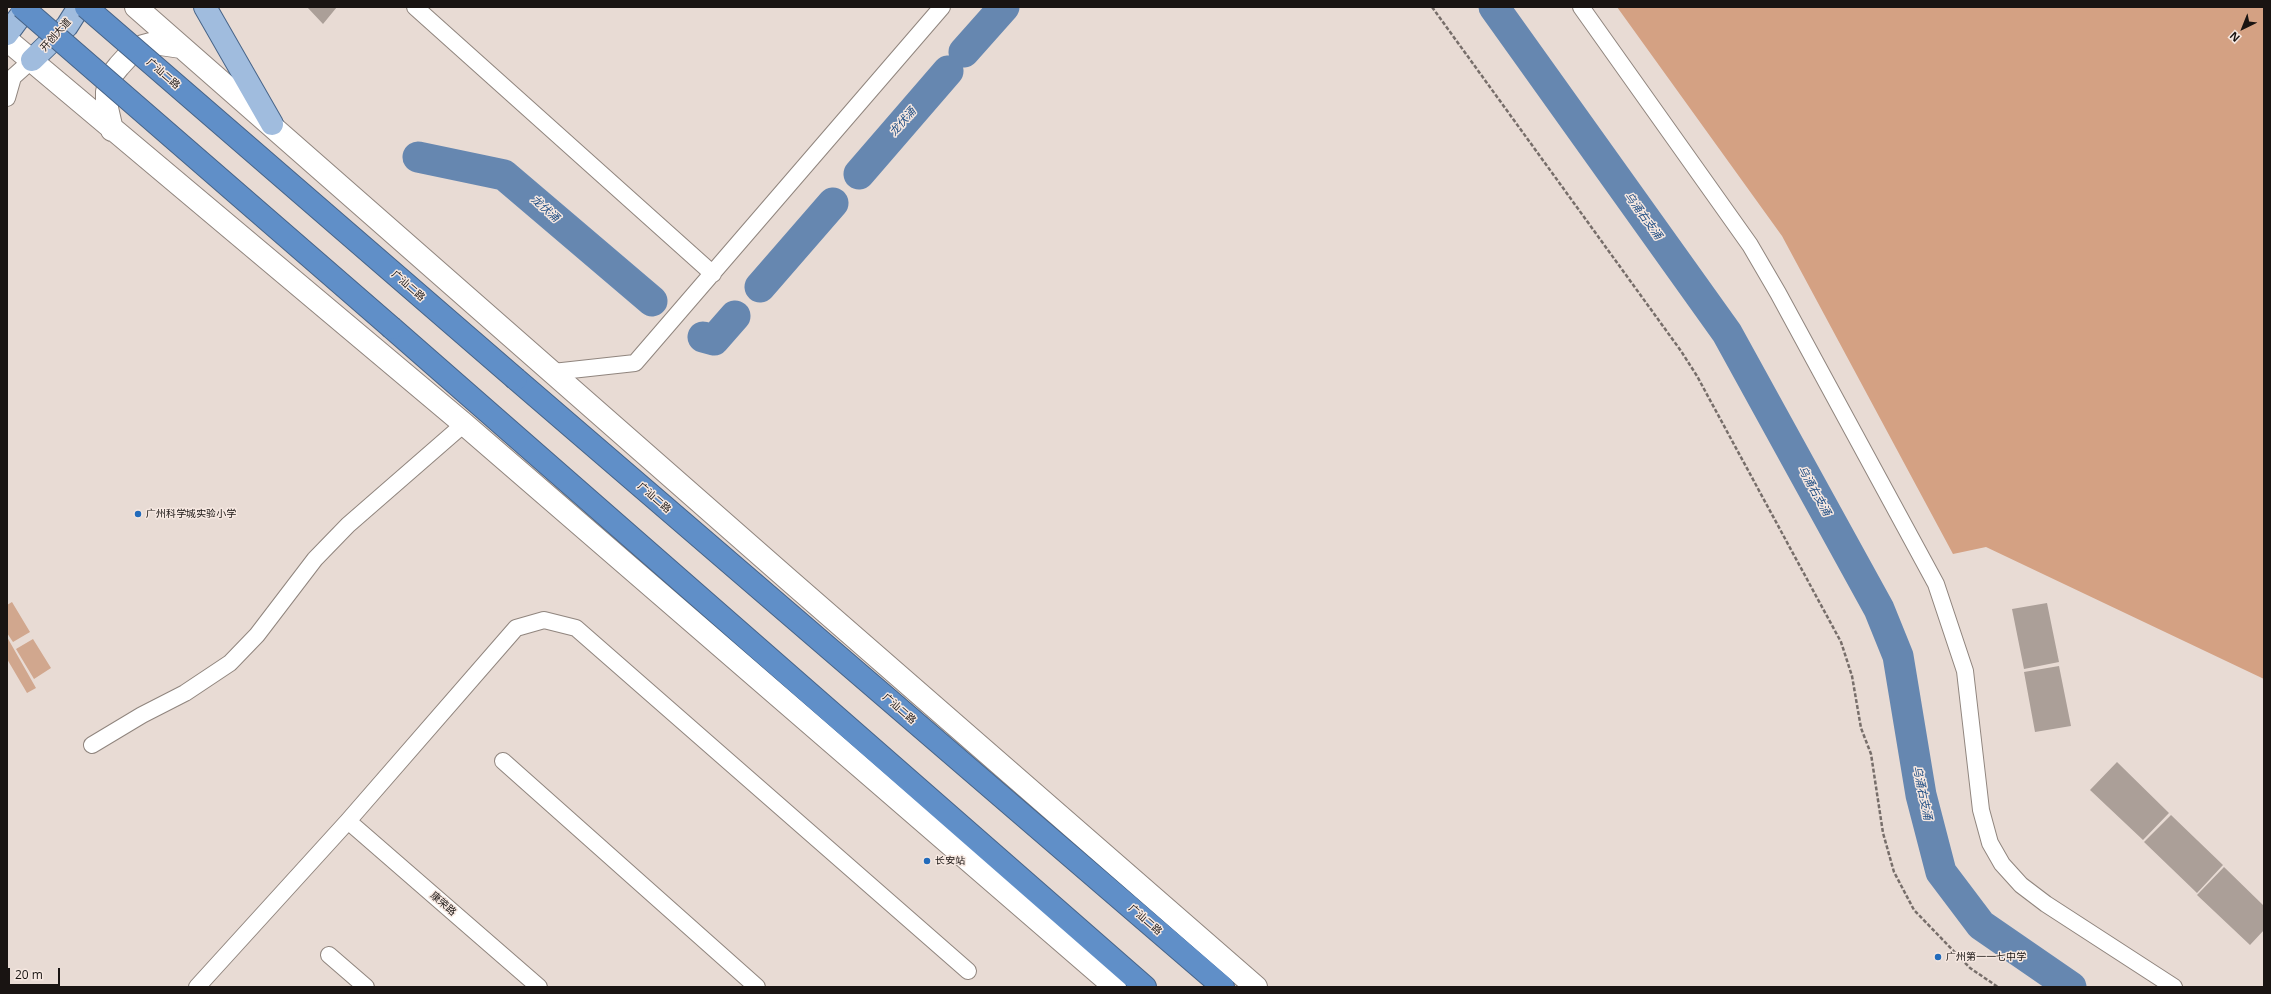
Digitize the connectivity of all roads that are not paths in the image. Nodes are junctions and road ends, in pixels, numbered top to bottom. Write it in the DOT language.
graph roads {
  1 [pos="22,7"];
  2 [pos="27,7"];
  3 [pos="79,7"];
  4 [pos="86,7"];
  5 [pos="136,7"];
  6 [pos="205,7"];
  7 [pos="415,7"];
  8 [pos="942,7"];
  9 [pos="1581,7"];
  10 [pos="7,34"];
  11 [pos="7,40"];
  12 [pos="181,47"];
  13 [pos="32,60"];
  14 [pos="7,98"];
  15 [pos="272,124"];
  16 [pos="112,130"];
  17 [pos="713,274"];
  18 [pos="552,372"];
  19 [pos="464,424"];
  20 [pos="92,745"];
  21 [pos="503,760"];
  22 [pos="348,821"];
  23 [pos="329,954"];
  24 [pos="968,971"];
  25 [pos="197,987"];
  26 [pos="366,987"];
  27 [pos="539,987"];
  28 [pos="757,987"];
  29 [pos="1115,987"];
  30 [pos="1145,987"];
  31 [pos="1223,987"];
  32 [pos="1256,987"];
  33 [pos="2174,987"];
  1 -- 30 [label="highway, bridge"];
  2 -- 10 [label="main road"];
  3 -- 13 [label="main road, 开创大道"];
  4 -- 31 [label="highway, 广汕二路, bridge"];
  5 -- 12 [label="street"];
  6 -- 15 [label="main road"];
  7 -- 17 [label="street"];
  8 -- 17 [label="street"];
  9 -- 33 [label="street"];
  11 -- 13 [label="street"];
  12 -- 15 [label="street"];
  12 -- 16 [label="street"];
  13 -- 14 [label="street"];
  13 -- 16 [label="street"];
  15 -- 18 [label="street"];
  16 -- 19 [label="street"];
  17 -- 18 [label="street"];
  18 -- 32 [label="street"];
  19 -- 20 [label="street"];
  19 -- 29 [label="street"];
  21 -- 28 [label="street"];
  22 -- 24 [label="street"];
  22 -- 25 [label="street"];
  22 -- 27 [label="street, 康荣路"];
  23 -- 26 [label="street"];
}
